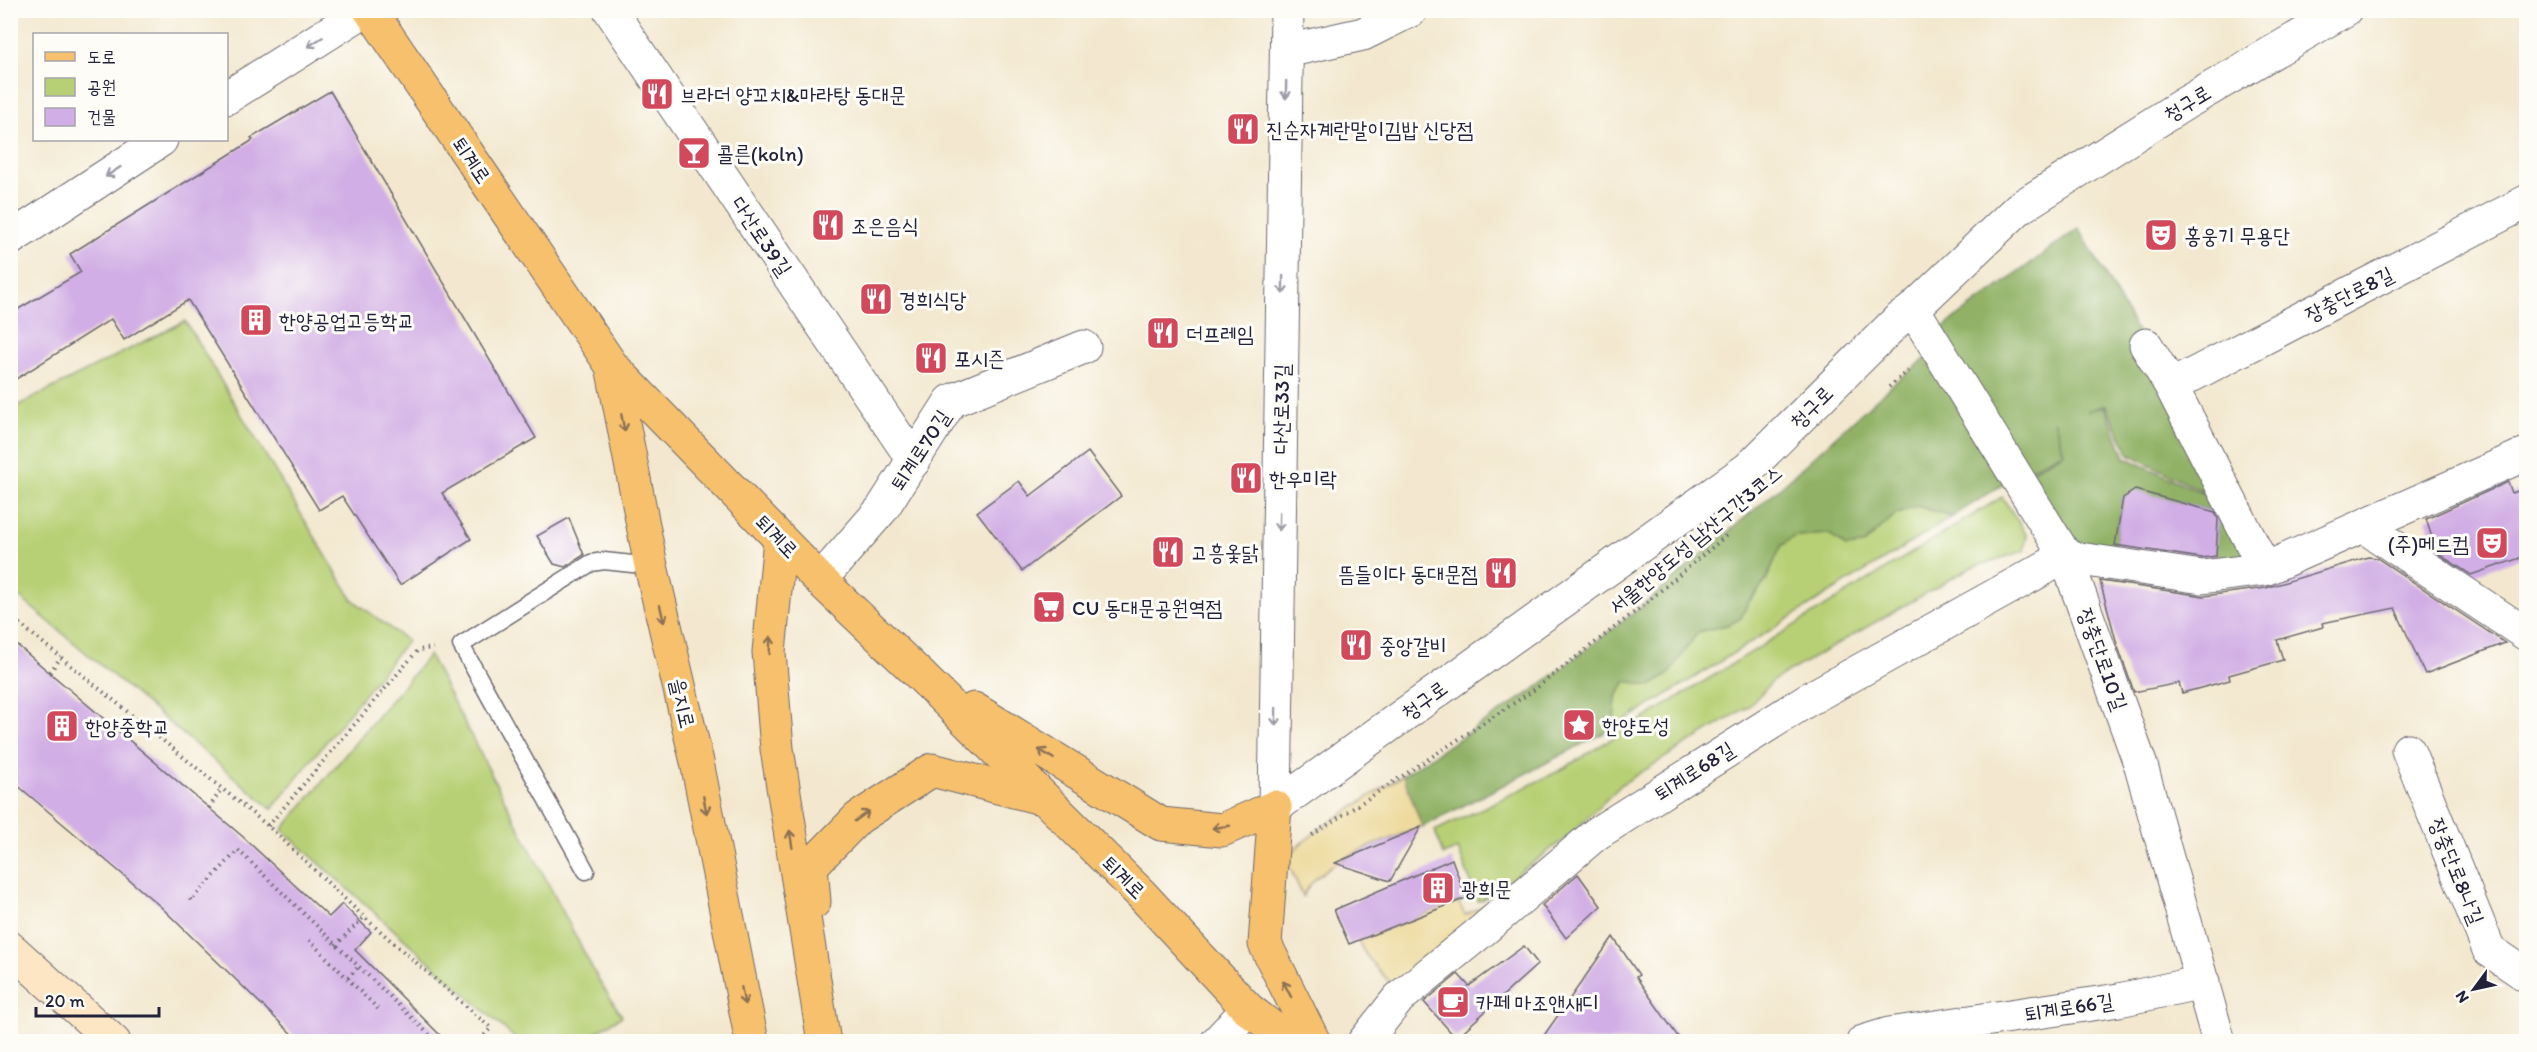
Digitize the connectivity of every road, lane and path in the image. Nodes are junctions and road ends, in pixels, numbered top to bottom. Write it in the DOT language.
graph roads {
  1 [pos="364,10"];
  2 [pos="370,10"];
  3 [pos="610,10"];
  4 [pos="1287,10"];
  5 [pos="1411,10"];
  6 [pos="2345,10"];
  7 [pos="1287,51"];
  8 [pos="228,97"];
  9 [pos="160,141"];
  10 [pos="2526,202"];
  11 [pos="10,239"];
  12 [pos="1913,309"];
  13 [pos="2146,345"];
  14 [pos="1084,346"];
  15 [pos="612,366"];
  16 [pos="1911,369"];
  17 [pos="2171,386"];
  18 [pos="1886,389"];
  19 [pos="2526,454"];
  20 [pos="914,461"];
  21 [pos="2363,526"];
  22 [pos="1731,531"];
  23 [pos="780,539"];
  24 [pos="2066,557"];
  25 [pos="651,566"];
  26 [pos="2265,569"];
  27 [pos="820,580"];
  28 [pos="10,616"];
  29 [pos="2526,634"];
  30 [pos="461,645"];
  31 [pos="61,657"];
  32 [pos="50,672"];
  33 [pos="921,676"];
  34 [pos="2408,750"];
  35 [pos="222,788"];
  36 [pos="1047,799"];
  37 [pos="1275,807"];
  38 [pos="209,808"];
  39 [pos="268,826"];
  40 [pos="1308,838"];
  41 [pos="586,871"];
  42 [pos="190,899"];
  43 [pos="364,917"];
  44 [pos="309,940"];
  45 [pos="336,945"];
  46 [pos="10,948"];
  47 [pos="359,966"];
  48 [pos="2526,975"];
  49 [pos="348,978"];
  50 [pos="2204,981"];
  51 [pos="378,1009"];
  52 [pos="1248,1009"];
  53 [pos="114,1041"];
  54 [pos="436,1041"];
  55 [pos="478,1041"];
  56 [pos="752,1041"];
  57 [pos="825,1041"];
  58 [pos="1217,1041"];
  59 [pos="1291,1041"];
  60 [pos="1314,1041"];
  61 [pos="1364,1041"];
  62 [pos="1863,1041"];
  63 [pos="2219,1041"];
  1 -- 8 [label="street, one-way"];
  2 -- 15 [label="main road, 퇴계로"];
  3 -- 20 [label="street, 다산로39길"];
  4 -- 7 [label="street, 다산로33길"];
  5 -- 7 [label="street"];
  6 -- 12 [label="street, 청구로"];
  7 -- 37 [label="street, 다산로33길, one-way"];
  9 -- 11 [label="street, one-way"];
  10 -- 17 [label="street, 장충단로8길"];
  12 -- 24 [label="street, 장충단로10길"];
  12 -- 37 [label="street, 청구로"];
  13 -- 17 [label="street"];
  14 -- 20 [label="street, 퇴계로70길"];
  15 -- 23 [label="main road, 퇴계로"];
  15 -- 25 [label="main road, 을지로, one-way"];
  16 -- 18 [label="path"];
  17 -- 26 [label="street"];
  19 -- 21 [label="street"];
  20 -- 27 [label="street, 퇴계로70길"];
  21 -- 26 [label="street"];
  21 -- 29 [label="street"];
  22 -- 40 [label="path, 서울한양도성 남산구간3코스"];
  23 -- 27 [label="main road, 퇴계로"];
  57 -- 23 [label="main road, one-way"];
  24 -- 26 [label="street"];
  24 -- 50 [label="street, 장충단로10길"];
  24 -- 61 [label="street, 퇴계로68길"];
  25 -- 30 [label="lane"];
  25 -- 56 [label="main road, 을지로, one-way"];
  27 -- 33 [label="main road, 퇴계로"];
  28 -- 31 [label="path"];
  30 -- 39 [label="path"];
  30 -- 41 [label="lane"];
  31 -- 32 [label="path"];
  31 -- 35 [label="path"];
  33 -- 36 [label="main road, 퇴계로"];
  37 -- 33 [label="main road, one-way"];
  34 -- 48 [label="street, 장충단로8나길"];
  35 -- 38 [label="path"];
  35 -- 39 [label="path"];
  36 -- 52 [label="main road, 퇴계로"];
  57 -- 36 [label="main road, one-way"];
  60 -- 37 [label="main road, one-way"];
  39 -- 43 [label="path"];
  42 -- 45 [label="path"];
  43 -- 45 [label="path"];
  43 -- 55 [label="path"];
  44 -- 49 [label="path"];
  45 -- 47 [label="path"];
  46 -- 53 [label="main road"];
  47 -- 49 [label="path"];
  47 -- 54 [label="path"];
  49 -- 51 [label="path"];
  50 -- 62 [label="street, 퇴계로66길"];
  50 -- 63 [label="street, 장충단로10길"];
  52 -- 58 [label="street"];
  52 -- 59 [label="main road, 퇴계로"];
}
